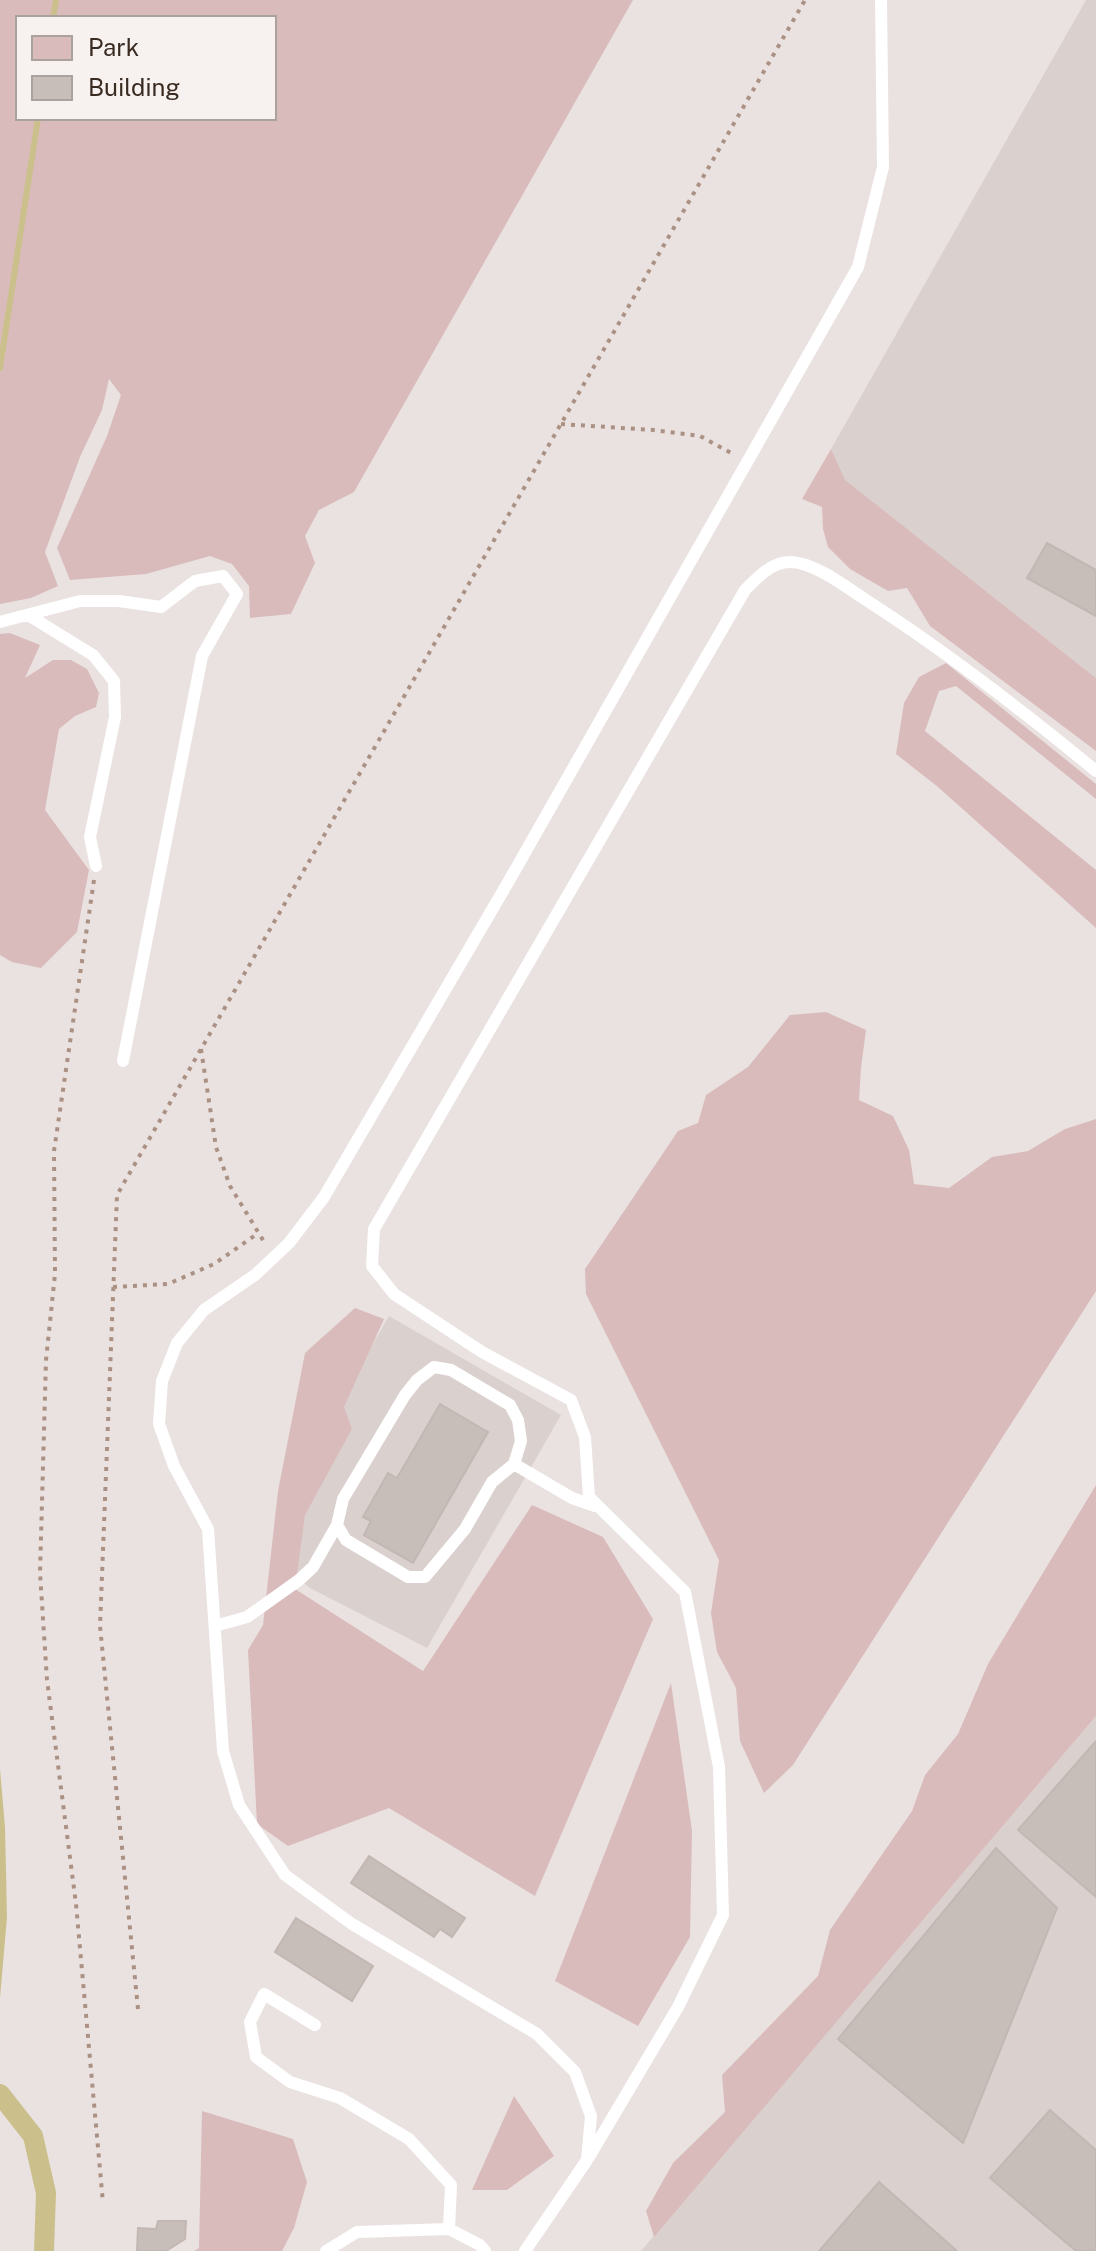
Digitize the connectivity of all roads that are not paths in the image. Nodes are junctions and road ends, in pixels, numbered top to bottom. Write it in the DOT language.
graph roads {
  1 [pos="881,0"];
  2 [pos="28,615"];
  3 [pos="0,622"];
  4 [pos="1096,771"];
  5 [pos="96,866"];
  6 [pos="123,1061"];
  7 [pos="514,1464"];
  8 [pos="602,1509"];
  9 [pos="337,1525"];
  10 [pos="215,1626"];
  11 [pos="315,2025"];
  12 [pos="587,2160"];
  13 [pos="449,2229"];
  14 [pos="326,2251"];
  15 [pos="485,2251"];
  16 [pos="525,2251"];
  1 -- 10 [label="lane"];
  2 -- 3 [label="lane"];
  2 -- 5 [label="lane"];
  2 -- 6 [label="lane"];
  4 -- 8 [label="lane"];
  7 -- 8 [label="lane"];
  7 -- 9 [label="lane"];
  7 -- 9 [label="lane"];
  8 -- 12 [label="lane"];
  9 -- 10 [label="lane"];
  10 -- 12 [label="lane"];
  11 -- 13 [label="lane"];
  12 -- 16 [label="lane"];
  13 -- 14 [label="lane"];
  13 -- 15 [label="lane"];
}
